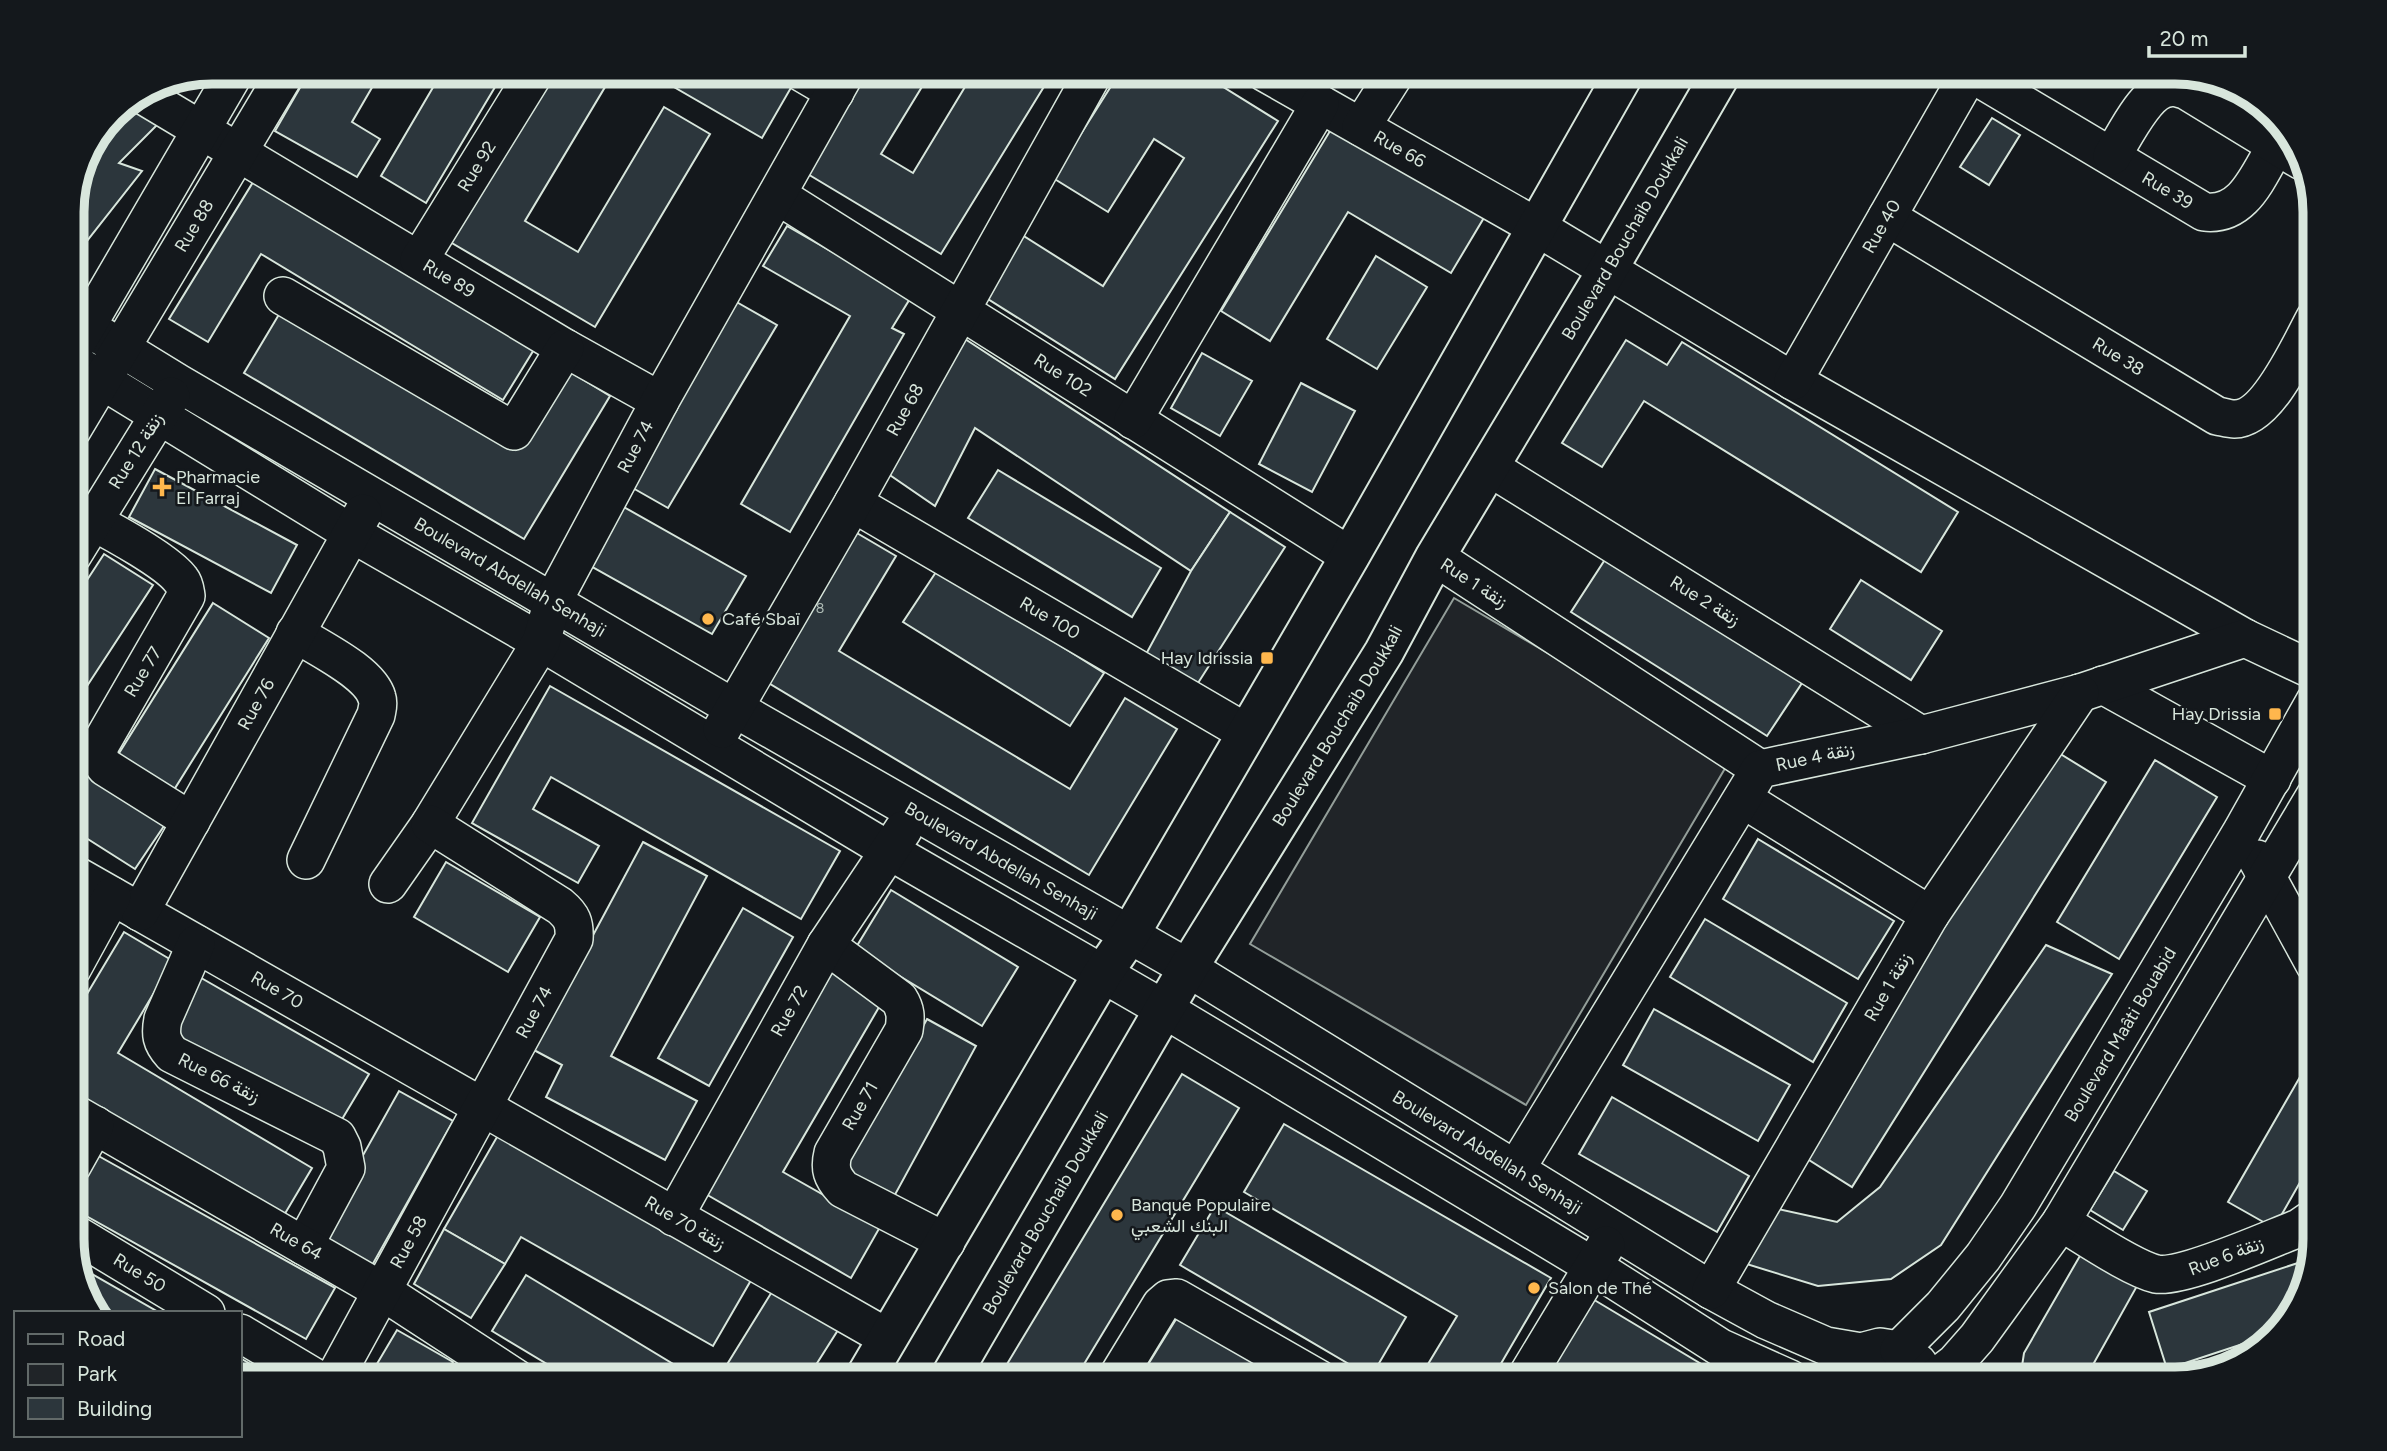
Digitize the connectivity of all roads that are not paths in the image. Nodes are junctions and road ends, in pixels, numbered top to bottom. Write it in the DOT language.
graph roads {
  1 [pos="228,84"];
  2 [pos="279,84"];
  3 [pos="528,84"];
  4 [pos="839,84"];
  5 [pos="1087,84"];
  6 [pos="1285,84"];
  7 [pos="1388,84"];
  8 [pos="1618,84"];
  9 [pos="1715,84"];
  10 [pos="1963,84"];
  11 [pos="1990,84"];
  12 [pos="150,100"];
  13 [pos="1320,104"];
  14 [pos="1361,127"];
  15 [pos="200,131"];
  16 [pos="239,152"];
  17 [pos="2288,152"];
  18 [pos="2289,153"];
  19 [pos="2112,156"];
  20 [pos="777,195"];
  21 [pos="1887,217"];
  22 [pos="1535,226"];
  23 [pos="419,260"];
  24 [pos="1608,269"];
  25 [pos="283,296"];
  26 [pos="959,312"];
  27 [pos="84,321"];
  28 [pos="84,335"];
  29 [pos="2303,339"];
  30 [pos="565,348"];
  31 [pos="122,349"];
  32 [pos="87,371"];
  33 [pos="1793,380"];
  34 [pos="178,383"];
  35 [pos="660,401"];
  36 [pos="159,416"];
  37 [pos="1133,420"];
  38 [pos="1489,467"];
  39 [pos="372,497"];
  40 [pos="853,503"];
  41 [pos="92,521"];
  42 [pos="351,533"];
  43 [pos="84,535"];
  44 [pos="1350,556"];
  45 [pos="1435,557"];
  46 [pos="553,601"];
  47 [pos="295,633"];
  48 [pos="2245,638"];
  49 [pos="541,642"];
  50 [pos="2303,665"];
  51 [pos="2091,689"];
  52 [pos="734,708"];
  53 [pos="2303,723"];
  54 [pos="1247,733"];
  55 [pos="1921,735"];
  56 [pos="713,745"];
  57 [pos="2272,779"];
  58 [pos="1751,784"];
  59 [pos="916,812"];
  60 [pos="2303,816"];
  61 [pos="191,821"];
  62 [pos="430,824"];
  63 [pos="2242,831"];
  64 [pos="888,850"];
  65 [pos="306,860"];
  66 [pos="2267,877"];
  67 [pos="84,880"];
  68 [pos="388,884"];
  69 [pos="126,904"];
  70 [pos="1930,915"];
  71 [pos="1130,934"];
  72 [pos="2303,943"];
  73 [pos="195,944"];
  74 [pos="826,945"];
  75 [pos="84,955"];
  76 [pos="1188,968"];
  77 [pos="1103,974"];
  78 [pos="1164,1009"];
  79 [pos="482,1106"];
  80 [pos="84,1120"];
  81 [pos="1516,1169"];
  82 [pos="674,1217"];
  83 [pos="2061,1222"];
  84 [pos="2303,1225"];
  85 [pos="1615,1230"];
  86 [pos="84,1239"];
  87 [pos="946,1242"];
  88 [pos="304,1246"];
  89 [pos="1594,1266"];
  90 [pos="1711,1290"];
  91 [pos="382,1291"];
  92 [pos="203,1311"];
  93 [pos="242,1334"];
  94 [pos="888,1338"];
  95 [pos="1899,1350"];
  96 [pos="1861,1352"];
  97 [pos="297,1367"];
  98 [pos="341,1367"];
  99 [pos="489,1367"];
  100 [pos="871,1367"];
  101 [pos="956,1367"];
  102 [pos="1123,1367"];
  103 [pos="1299,1367"];
  104 [pos="1536,1367"];
  105 [pos="1763,1367"];
  106 [pos="1844,1367"];
  107 [pos="1921,1367"];
  108 [pos="1949,1367"];
  1 -- 15 [label="street"];
  2 -- 16 [label="street, Rue 88"];
  3 -- 23 [label="street, Rue 92"];
  4 -- 20 [label="street, Rue 74"];
  5 -- 26 [label="street, Rue 68"];
  6 -- 13 [label="street, Rue 66"];
  7 -- 14 [label="street"];
  8 -- 22 [label="main road"];
  9 -- 24 [label="main road, Boulevard Bouchaib Doukkali"];
  10 -- 21 [label="street, Rue 40"];
  11 -- 19 [label="street, Rue 39"];
  12 -- 15 [label="street, Rue 89"];
  13 -- 14 [label="street, Rue 66"];
  13 -- 37 [label="street"];
  14 -- 22 [label="street, Rue 66"];
  15 -- 16 [label="street, Rue 89"];
  15 -- 27 [label="street"];
  16 -- 23 [label="street, Rue 89"];
  16 -- 31 [label="street, Rue 88"];
  17 -- 19 [label="street, Rue 39"];
  18 -- 19 [label="street, Rue 39"];
  20 -- 26 [label="street, Rue 102"];
  20 -- 35 [label="street, Rue 74"];
  21 -- 29 [label="street, Rue 38"];
  21 -- 33 [label="street, Rue 40"];
  22 -- 24 [label="street, Rue 66"];
  22 -- 44 [label="main road"];
  23 -- 30 [label="street, Rue 89"];
  24 -- 33 [label="street, Rue 66"];
  24 -- 38 [label="main road, Boulevard Bouchaib Doukkali"];
  25 -- 30 [label="street"];
  26 -- 37 [label="street, Rue 102"];
  26 -- 40 [label="street, Rue 68"];
  28 -- 31 [label="street, Boulevard Abdellah Senhaji"];
  30 -- 35 [label="street, Rue 89"];
  31 -- 32 [label="street, Rue 88"];
  31 -- 34 [label="street, Boulevard Abdellah Senhaji"];
  32 -- 36 [label="street"];
  33 -- 48 [label="street, Rue 66"];
  34 -- 36 [label="street, Rue 12 زنقة"];
  34 -- 39 [label="street, Boulevard Abdellah Senhaji"];
  35 -- 46 [label="street, Rue 74"];
  36 -- 41 [label="street, Rue 12 زنقة"];
  36 -- 42 [label="street"];
  37 -- 44 [label="street, Rue 102"];
  38 -- 45 [label="main road, Boulevard Bouchaib Doukkali"];
  38 -- 55 [label="street, Rue 2 زنقة"];
  39 -- 42 [label="street, Rue 76"];
  39 -- 46 [label="street, Boulevard Abdellah Senhaji"];
  40 -- 52 [label="street, Rue 68"];
  40 -- 54 [label="street, Rue 100"];
  41 -- 43 [label="street, Rue 12 زنقة"];
  41 -- 61 [label="street, Rue 77"];
  42 -- 47 [label="street, Rue 76"];
  42 -- 49 [label="street"];
  44 -- 54 [label="main road"];
  45 -- 58 [label="street, Rue 1 زنقة"];
  45 -- 76 [label="main road, Boulevard Bouchaib Doukkali"];
  46 -- 49 [label="street, Rue 74"];
  46 -- 52 [label="street, Boulevard Abdellah Senhaji"];
  47 -- 61 [label="street, Rue 76"];
  47 -- 65 [label="street"];
  48 -- 50 [label="street"];
  48 -- 51 [label="street, Rue 4 زنقة"];
  49 -- 56 [label="street"];
  49 -- 62 [label="street, Rue 74"];
  51 -- 55 [label="street, Rue 4 زنقة"];
  51 -- 57 [label="street"];
  51 -- 70 [label="street, Rue 1 زنقة"];
  52 -- 56 [label="street, Rue 68"];
  52 -- 59 [label="street, Boulevard Abdellah Senhaji"];
  53 -- 57 [label="street, Boulevard Maâti Bouabid"];
  54 -- 71 [label="main road"];
  55 -- 58 [label="street, Rue 4 زنقة"];
  56 -- 64 [label="street"];
  57 -- 63 [label="street, Boulevard Maâti Bouabid"];
  58 -- 70 [label="street"];
  58 -- 81 [label="street"];
  59 -- 64 [label="street, Rue 72"];
  59 -- 71 [label="street, Boulevard Abdellah Senhaji"];
  60 -- 66 [label="street"];
  61 -- 69 [label="street, Rue 76"];
  62 -- 68 [label="street, Rue 74"];
  62 -- 79 [label="street, Rue 74"];
  63 -- 66 [label="street"];
  63 -- 95 [label="street, Boulevard Maâti Bouabid"];
  64 -- 74 [label="street, Rue 72"];
  64 -- 77 [label="street"];
  66 -- 72 [label="street"];
  66 -- 83 [label="street"];
  67 -- 69 [label="street, Rue 70"];
  69 -- 73 [label="street, Rue 70"];
  69 -- 75 [label="street, Rue 76"];
  70 -- 90 [label="street, Rue 1 زنقة"];
  71 -- 76 [label="street, Boulevard Abdellah Senhaji"];
  71 -- 77 [label="main road"];
  73 -- 79 [label="street, Rue 70"];
  73 -- 88 [label="street, Rue 66 زنقة"];
  74 -- 82 [label="street, Rue 72"];
  74 -- 87 [label="street, Rue 71"];
  76 -- 78 [label="main road, Boulevard Bouchaib Doukkali"];
  76 -- 81 [label="street, Boulevard Abdellah Senhaji"];
  77 -- 78 [label="street"];
  77 -- 87 [label="main road"];
  78 -- 89 [label="street"];
  78 -- 101 [label="main road, Boulevard Bouchaib Doukkali"];
  79 -- 82 [label="street, Rue 70 زنقة"];
  79 -- 91 [label="street, Rue 58"];
  80 -- 88 [label="street, Rue 64"];
  81 -- 85 [label="street, Boulevard Abdellah Senhaji"];
  82 -- 94 [label="street, Rue 70 زنقة"];
  83 -- 84 [label="street, Rue 6 زنقة"];
  83 -- 108 [label="street"];
  85 -- 89 [label="street"];
  85 -- 90 [label="street, Boulevard Abdellah Senhaji"];
  86 -- 92 [label="street, Rue 50"];
  87 -- 94 [label="main road"];
  88 -- 91 [label="street, Rue 64"];
  89 -- 104 [label="street"];
  89 -- 105 [label="street"];
  90 -- 96 [label="street, Boulevard Abdellah Senhaji"];
  91 -- 98 [label="street, Rue 58"];
  91 -- 99 [label="street, Rue 64"];
  93 -- 97 [label="street"];
  94 -- 100 [label="main road"];
  95 -- 96 [label="street, Boulevard Abdellah Senhaji"];
  95 -- 107 [label="street"];
  96 -- 106 [label="street"];
  102 -- 103 [label="street"];
}
